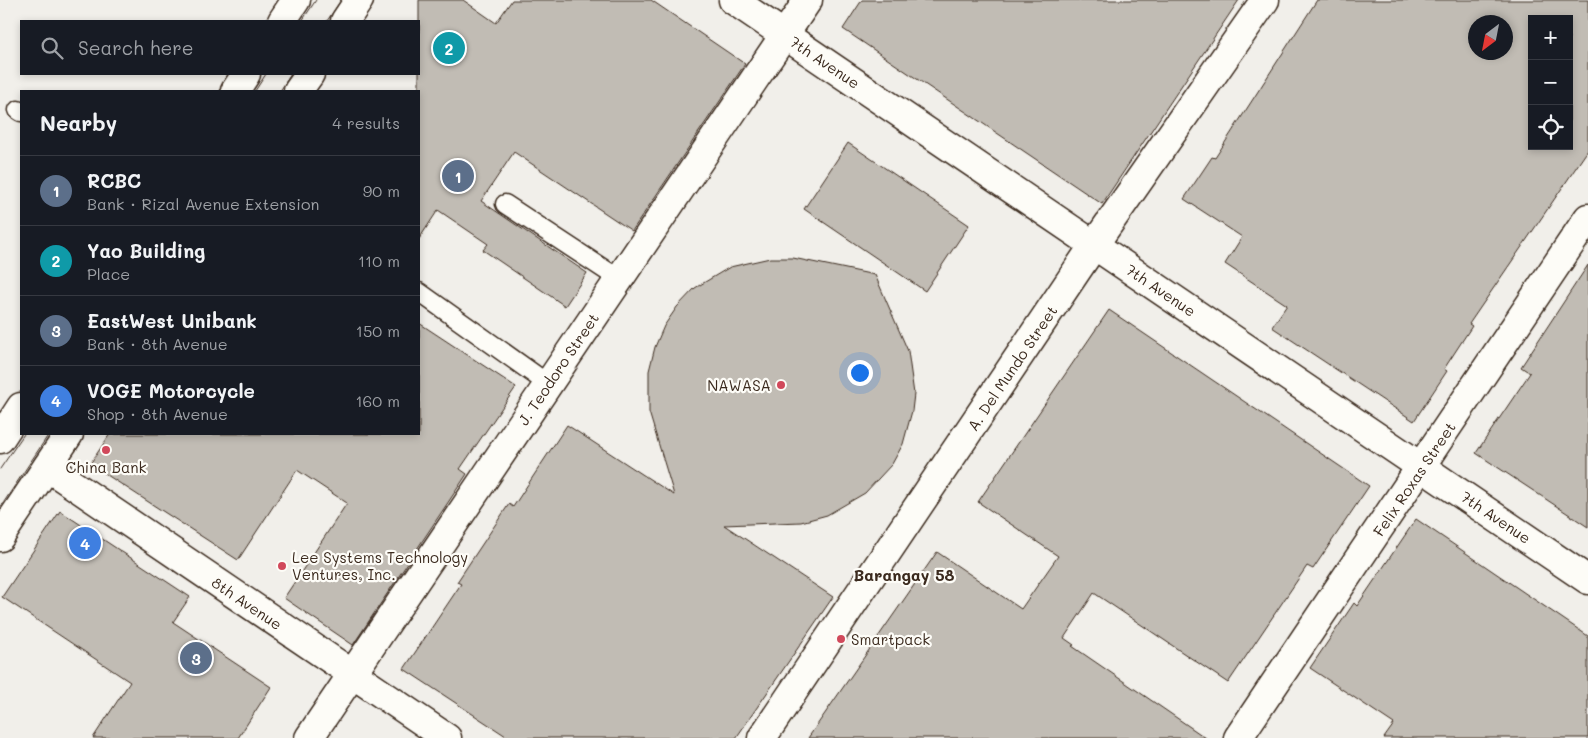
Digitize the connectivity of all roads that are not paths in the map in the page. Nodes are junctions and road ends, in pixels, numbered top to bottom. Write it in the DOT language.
graph roads {
  1 [pos="296,0"];
  2 [pos="359,0"];
  3 [pos="733,0"];
  4 [pos="808,0"];
  5 [pos="1265,0"];
  6 [pos="283,20"];
  7 [pos="346,20"];
  8 [pos="784,34"];
  9 [pos="245,75"];
  10 [pos="309,75"];
  11 [pos="235,90"];
  12 [pos="299,90"];
  13 [pos="505,204"];
  14 [pos="1588,218"];
  15 [pos="1094,245"];
  16 [pos="619,279"];
  17 [pos="420,293"];
  18 [pos="548,384"];
  19 [pos="20,409"];
  20 [pos="68,435"];
  21 [pos="0,439"];
  22 [pos="47,467"];
  23 [pos="1422,467"];
  24 [pos="0,537"];
  25 [pos="1588,580"];
  26 [pos="352,675"];
  27 [pos="309,738"];
  28 [pos="447,738"];
  29 [pos="762,738"];
  30 [pos="1238,738"];
  1 -- 6 [label="street"];
  2 -- 7 [label="street"];
  3 -- 8 [label="street, 7th Avenue"];
  4 -- 8 [label="street, J. Teodoro Street"];
  5 -- 15 [label="street, A. Del Mundo Street"];
  8 -- 15 [label="street, 7th Avenue"];
  8 -- 16 [label="street, J. Teodoro Street"];
  9 -- 11 [label="street"];
  10 -- 12 [label="street"];
  13 -- 16 [label="lane"];
  14 -- 23 [label="street, Felix Roxas Street"];
  15 -- 23 [label="street, 7th Avenue"];
  15 -- 29 [label="street, A. Del Mundo Street"];
  16 -- 18 [label="street, J. Teodoro Street"];
  17 -- 18 [label="lane"];
  18 -- 26 [label="street, J. Teodoro Street"];
  19 -- 21 [label="street"];
  20 -- 22 [label="street"];
  22 -- 24 [label="street"];
  22 -- 26 [label="street, 8th Avenue"];
  23 -- 25 [label="street, 7th Avenue"];
  23 -- 30 [label="street, Felix Roxas Street"];
  26 -- 27 [label="street, J. Teodoro Street"];
  26 -- 28 [label="street, 8th Avenue"];
}
